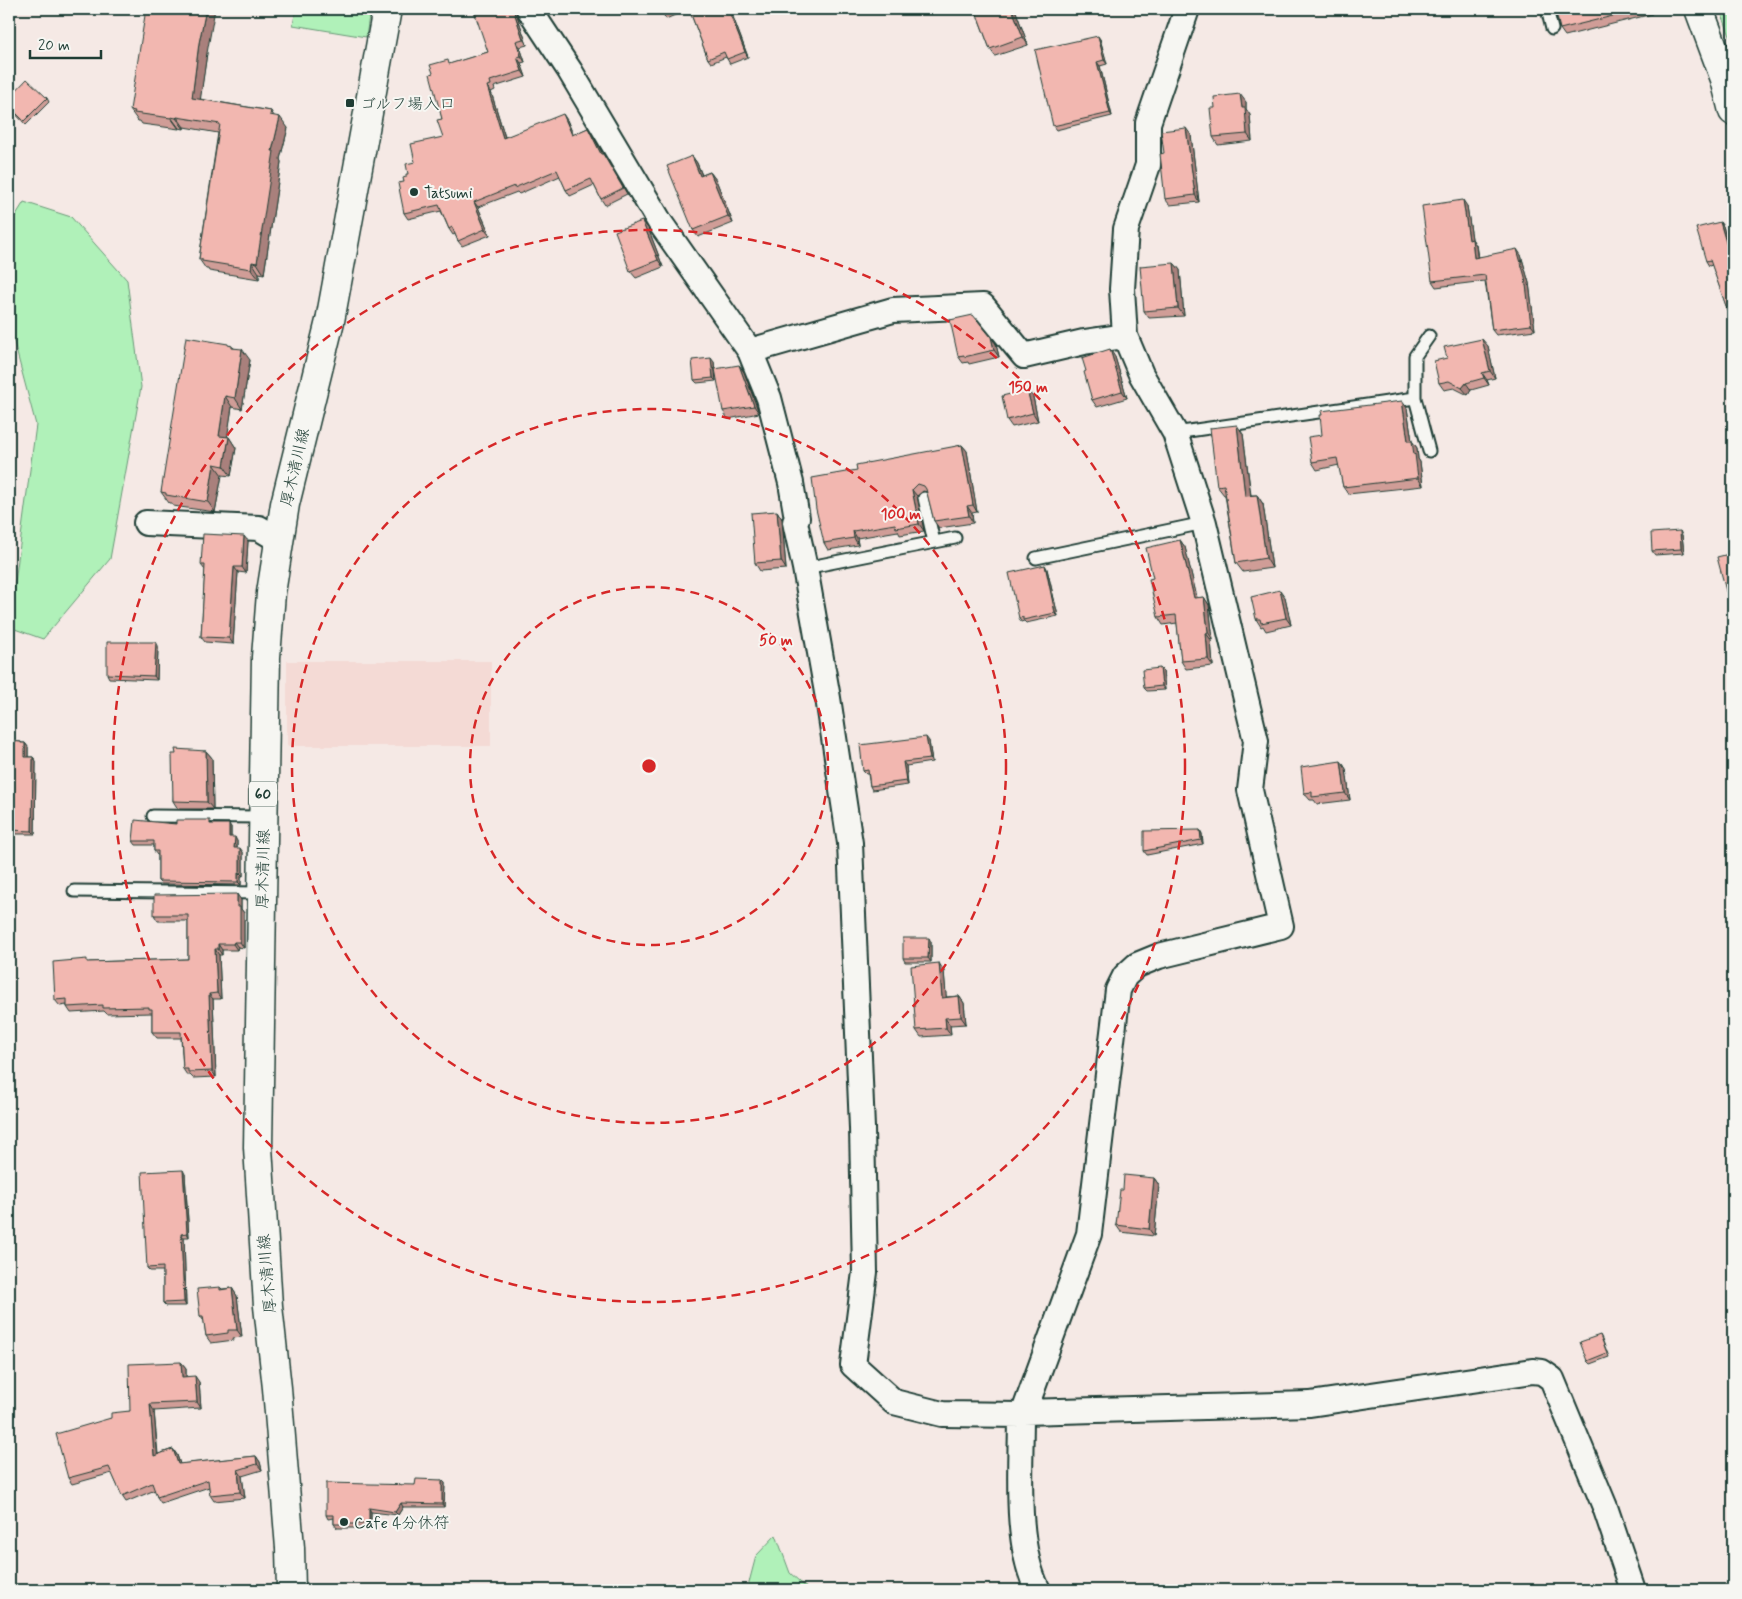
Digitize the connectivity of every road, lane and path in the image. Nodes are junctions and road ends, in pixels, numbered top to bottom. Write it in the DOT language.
graph roads {
  1 [pos="387,9"];
  2 [pos="529,9"];
  3 [pos="1187,9"];
  4 [pos="1547,9"];
  5 [pos="1699,9"];
  6 [pos="1552,29"];
  7 [pos="1733,111"];
  8 [pos="1125,336"];
  9 [pos="1429,336"];
  10 [pos="750,351"];
  11 [pos="1416,398"];
  12 [pos="1175,433"];
  13 [pos="1429,451"];
  14 [pos="924,498"];
  15 [pos="146,523"];
  16 [pos="1204,523"];
  17 [pos="955,538"];
  18 [pos="279,540"];
  19 [pos="934,542"];
  20 [pos="1036,558"];
  21 [pos="805,568"];
  22 [pos="153,816"];
  23 [pos="263,817"];
  24 [pos="74,891"];
  25 [pos="262,893"];
  26 [pos="1022,1413"];
  27 [pos="291,1590"];
  28 [pos="1038,1590"];
  29 [pos="1633,1590"];
  1 -- 18 [label="main road, 厚木清川線 / 60"];
  2 -- 10 [label="street"];
  3 -- 8 [label="street"];
  4 -- 6 [label="lane"];
  5 -- 7 [label="main road"];
  8 -- 10 [label="street"];
  8 -- 12 [label="street"];
  9 -- 11 [label="lane"];
  10 -- 21 [label="street"];
  11 -- 12 [label="lane"];
  11 -- 13 [label="lane"];
  12 -- 16 [label="street"];
  14 -- 19 [label="lane"];
  15 -- 18 [label="street"];
  16 -- 20 [label="lane"];
  16 -- 26 [label="street"];
  17 -- 19 [label="lane"];
  18 -- 23 [label="main road, 厚木清川線 / 60"];
  19 -- 21 [label="lane"];
  21 -- 26 [label="street"];
  22 -- 23 [label="lane"];
  23 -- 25 [label="main road, 厚木清川線 / 60"];
  24 -- 25 [label="lane"];
  25 -- 27 [label="main road, 厚木清川線 / 60"];
  26 -- 28 [label="street"];
  26 -- 29 [label="street"];
}
